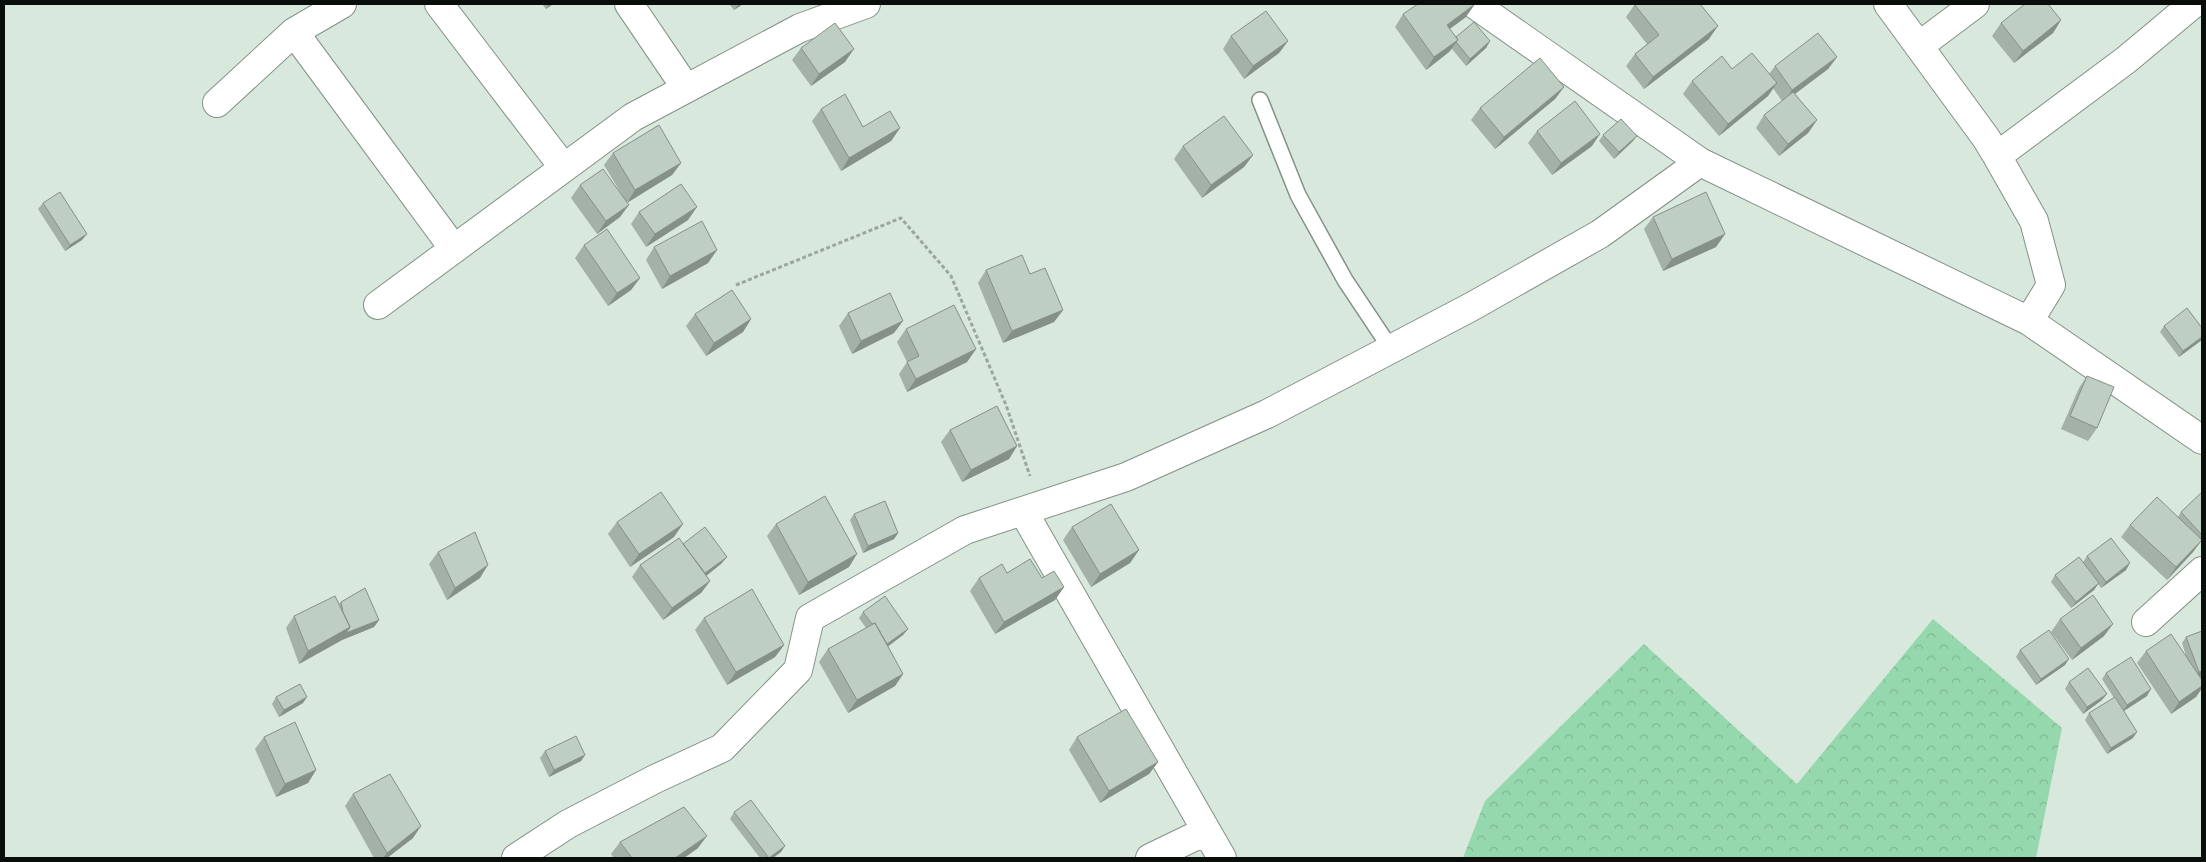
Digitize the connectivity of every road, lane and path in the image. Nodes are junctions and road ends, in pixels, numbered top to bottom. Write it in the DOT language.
graph roads {
  1 [pos="342,4"];
  2 [pos="439,4"];
  3 [pos="628,4"];
  4 [pos="1474,4"];
  5 [pos="1888,4"];
  6 [pos="1974,4"];
  7 [pos="2193,4"];
  8 [pos="855,6"];
  9 [pos="294,32"];
  10 [pos="1919,46"];
  11 [pos="686,88"];
  12 [pos="1260,100"];
  13 [pos="217,103"];
  14 [pos="1997,156"];
  15 [pos="1700,162"];
  16 [pos="564,168"];
  17 [pos="454,248"];
  18 [pos="736,285"];
  19 [pos="378,305"];
  20 [pos="2029,320"];
  21 [pos="1391,349"];
  22 [pos="2202,440"];
  23 [pos="1031,508"];
  24 [pos="2202,571"];
  25 [pos="2146,622"];
  26 [pos="1206,831"];
  27 [pos="516,858"];
  28 [pos="1150,858"];
  29 [pos="1222,858"];
  1 -- 9 [label="street"];
  2 -- 16 [label="street"];
  3 -- 11 [label="street"];
  4 -- 15 [label="street"];
  5 -- 10 [label="street"];
  6 -- 10 [label="street"];
  7 -- 14 [label="street"];
  8 -- 11 [label="street"];
  9 -- 13 [label="street"];
  9 -- 17 [label="street"];
  10 -- 14 [label="street"];
  11 -- 16 [label="street"];
  12 -- 21 [label="lane"];
  14 -- 20 [label="street"];
  15 -- 20 [label="street"];
  15 -- 21 [label="street"];
  16 -- 17 [label="street"];
  17 -- 19 [label="street"];
  18 -- 23 [label="path"];
  20 -- 22 [label="street"];
  21 -- 23 [label="street"];
  23 -- 26 [label="street"];
  23 -- 27 [label="street"];
  24 -- 25 [label="street"];
  26 -- 28 [label="street"];
  26 -- 29 [label="street"];
}
